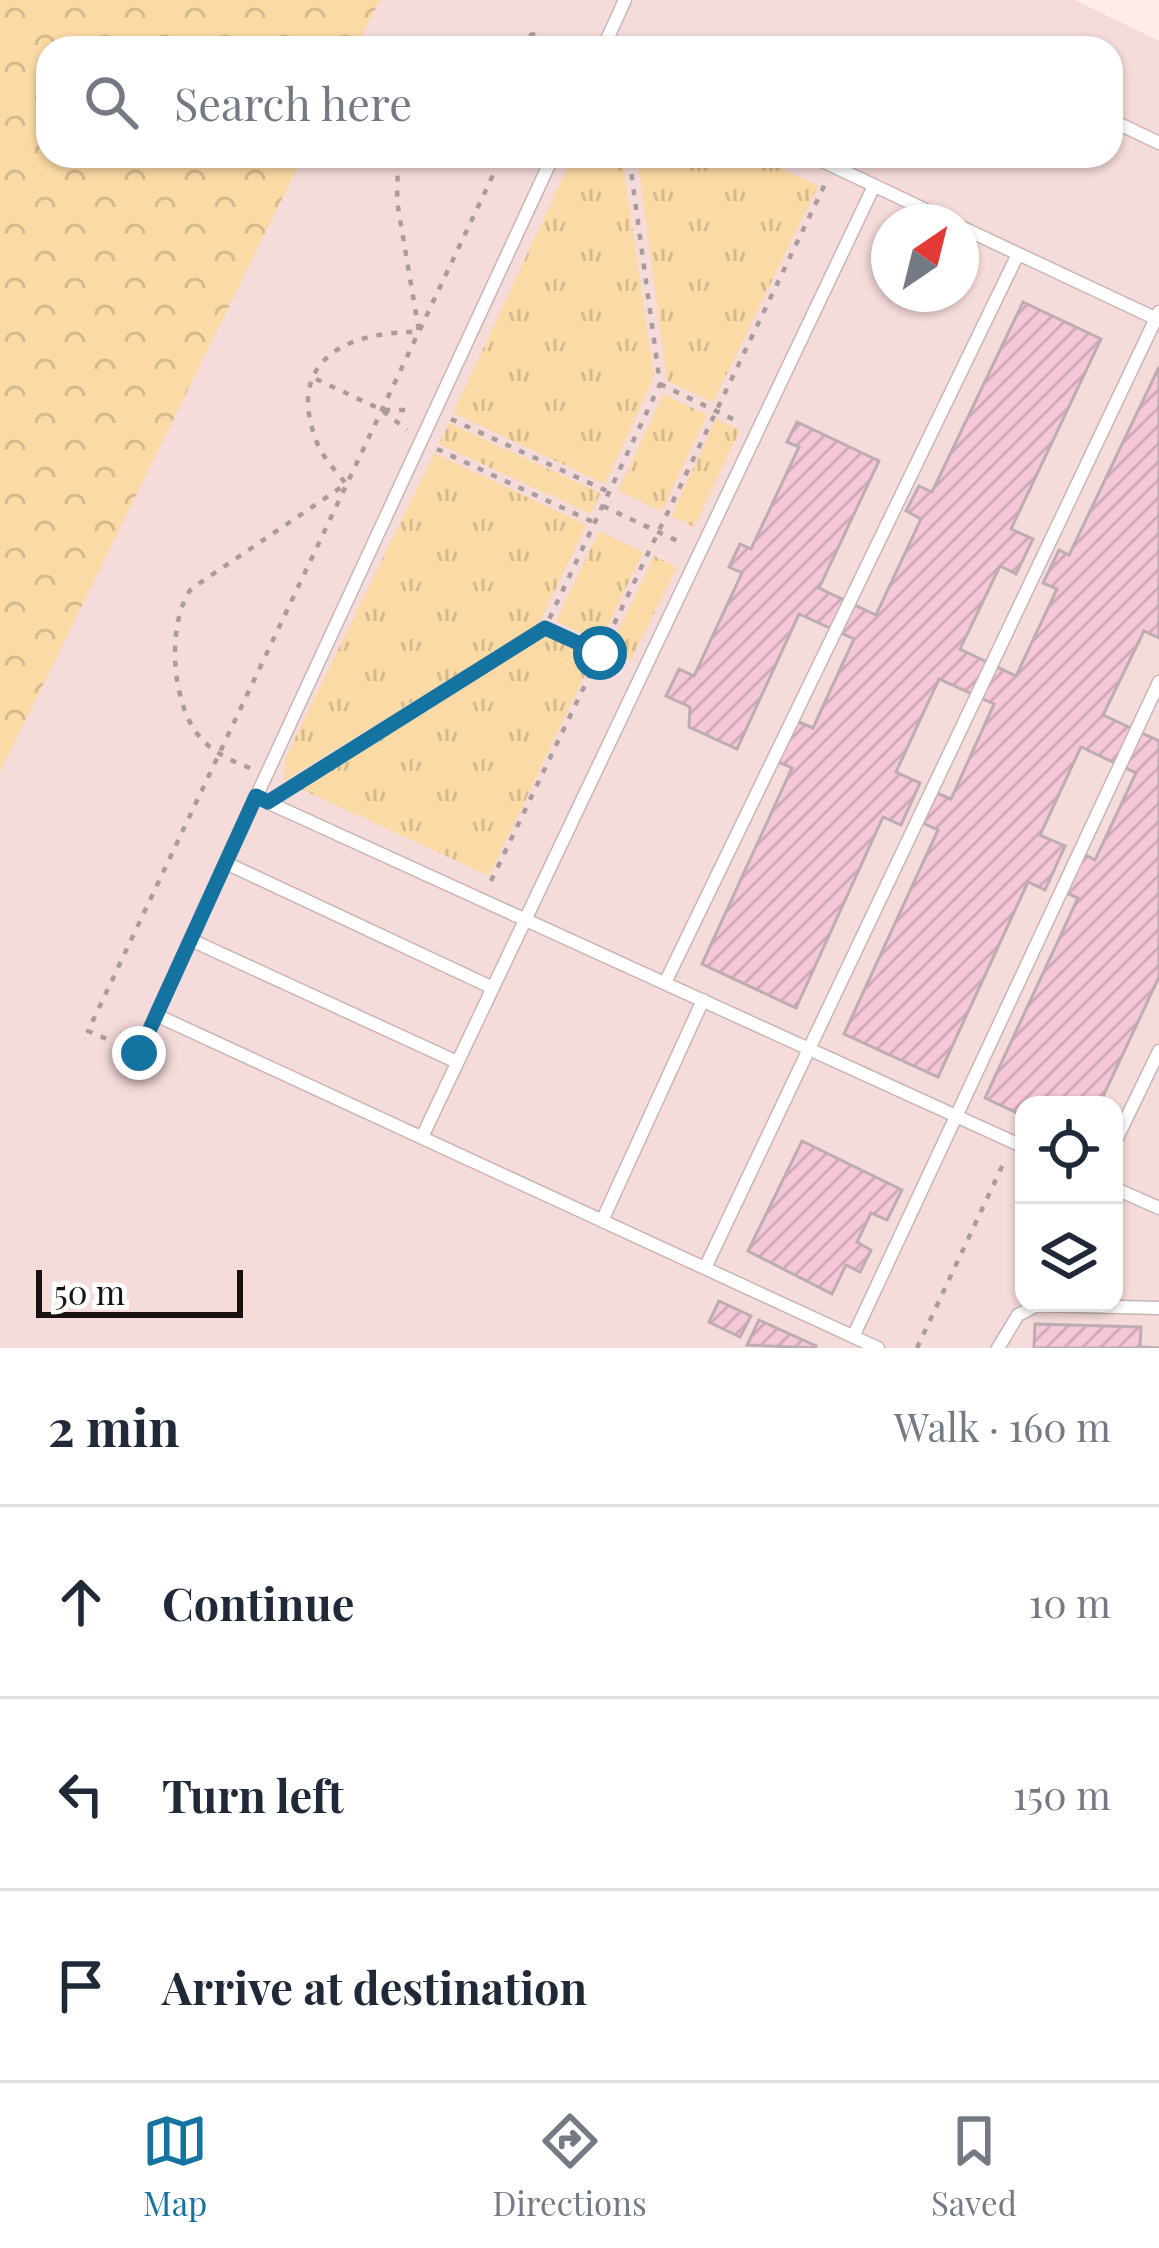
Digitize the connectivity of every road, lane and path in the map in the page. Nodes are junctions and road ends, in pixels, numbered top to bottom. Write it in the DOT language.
graph roads {
  1 [pos="625,0"];
  2 [pos="608,36"];
  3 [pos="1123,126"];
  4 [pos="1159,143"];
  5 [pos="398,168"];
  6 [pos="496,168"];
  7 [pos="547,168"];
  8 [pos="631,168"];
  9 [pos="832,168"];
  10 [pos="837,168"];
  11 [pos="874,186"];
  12 [pos="912,204"];
  13 [pos="979,236"];
  14 [pos="1018,254"];
  15 [pos="1158,317"];
  16 [pos="418,332"];
  17 [pos="314,378"];
  18 [pos="660,384"];
  19 [pos="382,410"];
  20 [pos="435,411"];
  21 [pos="716,411"];
  22 [pos="757,430"];
  23 [pos="421,442"];
  24 [pos="346,484"];
  25 [pos="609,492"];
  26 [pos="602,506"];
  27 [pos="595,523"];
  28 [pos="658,532"];
  29 [pos="700,551"];
  30 [pos="545,628"];
  31 [pos="600,653"];
  32 [pos="643,672"];
  33 [pos="1159,682"];
  34 [pos="218,754"];
  35 [pos="266,776"];
  36 [pos="262,799"];
  37 [pos="226,863"];
  38 [pos="482,899"];
  39 [pos="525,919"];
  40 [pos="190,940"];
  41 [pos="665,983"];
  42 [pos="493,988"];
  43 [pos="703,1000"];
  44 [pos="156,1015"];
  45 [pos="810,1049"];
  46 [pos="1159,1051"];
  47 [pos="457,1062"];
  48 [pos="956,1116"];
  49 [pos="1123,1125"];
  50 [pos="422,1137"];
  51 [pos="1015,1143"];
  52 [pos="1015,1153"];
  53 [pos="1123,1192"];
  54 [pos="1159,1208"];
  55 [pos="602,1220"];
  56 [pos="705,1268"];
  57 [pos="1159,1308"];
  58 [pos="853,1336"];
  59 [pos="878,1348"];
  60 [pos="917,1348"];
  61 [pos="998,1348"];
  1 -- 2 [label="lane"];
  3 -- 4 [label="lane"];
  5 -- 16 [label="path"];
  6 -- 16 [label="path"];
  7 -- 20 [label="lane"];
  8 -- 18 [label="path"];
  9 -- 21 [label="path"];
  10 -- 11 [label="lane"];
  11 -- 12 [label="lane"];
  11 -- 22 [label="lane"];
  13 -- 14 [label="lane"];
  14 -- 15 [label="lane"];
  14 -- 41 [label="lane"];
  15 -- 45 [label="lane"];
  16 -- 17 [label="path"];
  16 -- 19 [label="path"];
  17 -- 19 [label="path"];
  17 -- 24 [label="path"];
  18 -- 21 [label="path"];
  18 -- 25 [label="path"];
  19 -- 20 [label="path"];
  19 -- 23 [label="path"];
  19 -- 24 [label="path"];
  20 -- 23 [label="lane"];
  20 -- 25 [label="path"];
  21 -- 22 [label="path"];
  21 -- 28 [label="path"];
  22 -- 29 [label="lane"];
  23 -- 27 [label="path"];
  23 -- 35 [label="lane"];
  24 -- 34 [label="path"];
  24 -- 34 [label="path"];
  25 -- 26 [label="path"];
  26 -- 27 [label="path"];
  26 -- 28 [label="path"];
  27 -- 30 [label="path"];
  28 -- 29 [label="path"];
  28 -- 31 [label="path"];
  29 -- 32 [label="lane"];
  30 -- 31 [label="path"];
  30 -- 36 [label="path"];
  31 -- 32 [label="path"];
  31 -- 38 [label="path"];
  32 -- 39 [label="lane"];
  33 -- 48 [label="lane"];
  34 -- 35 [label="path"];
  34 -- 44 [label="path"];
  35 -- 36 [label="lane"];
  36 -- 37 [label="lane"];
  36 -- 38 [label="lane"];
  37 -- 40 [label="lane"];
  37 -- 42 [label="lane"];
  38 -- 39 [label="lane"];
  39 -- 41 [label="lane"];
  39 -- 42 [label="lane"];
  40 -- 44 [label="lane"];
  40 -- 47 [label="lane"];
  41 -- 43 [label="lane"];
  42 -- 47 [label="lane"];
  43 -- 45 [label="lane"];
  43 -- 55 [label="lane"];
  44 -- 50 [label="lane"];
  45 -- 48 [label="lane"];
  45 -- 56 [label="lane"];
  46 -- 49 [label="lane"];
  47 -- 50 [label="lane"];
  48 -- 51 [label="lane"];
  48 -- 58 [label="lane"];
  50 -- 55 [label="lane"];
  52 -- 60 [label="path"];
  53 -- 54 [label="lane"];
  55 -- 56 [label="lane"];
  56 -- 58 [label="lane"];
  57 -- 61 [label="lane"];
  58 -- 59 [label="lane"];
}
